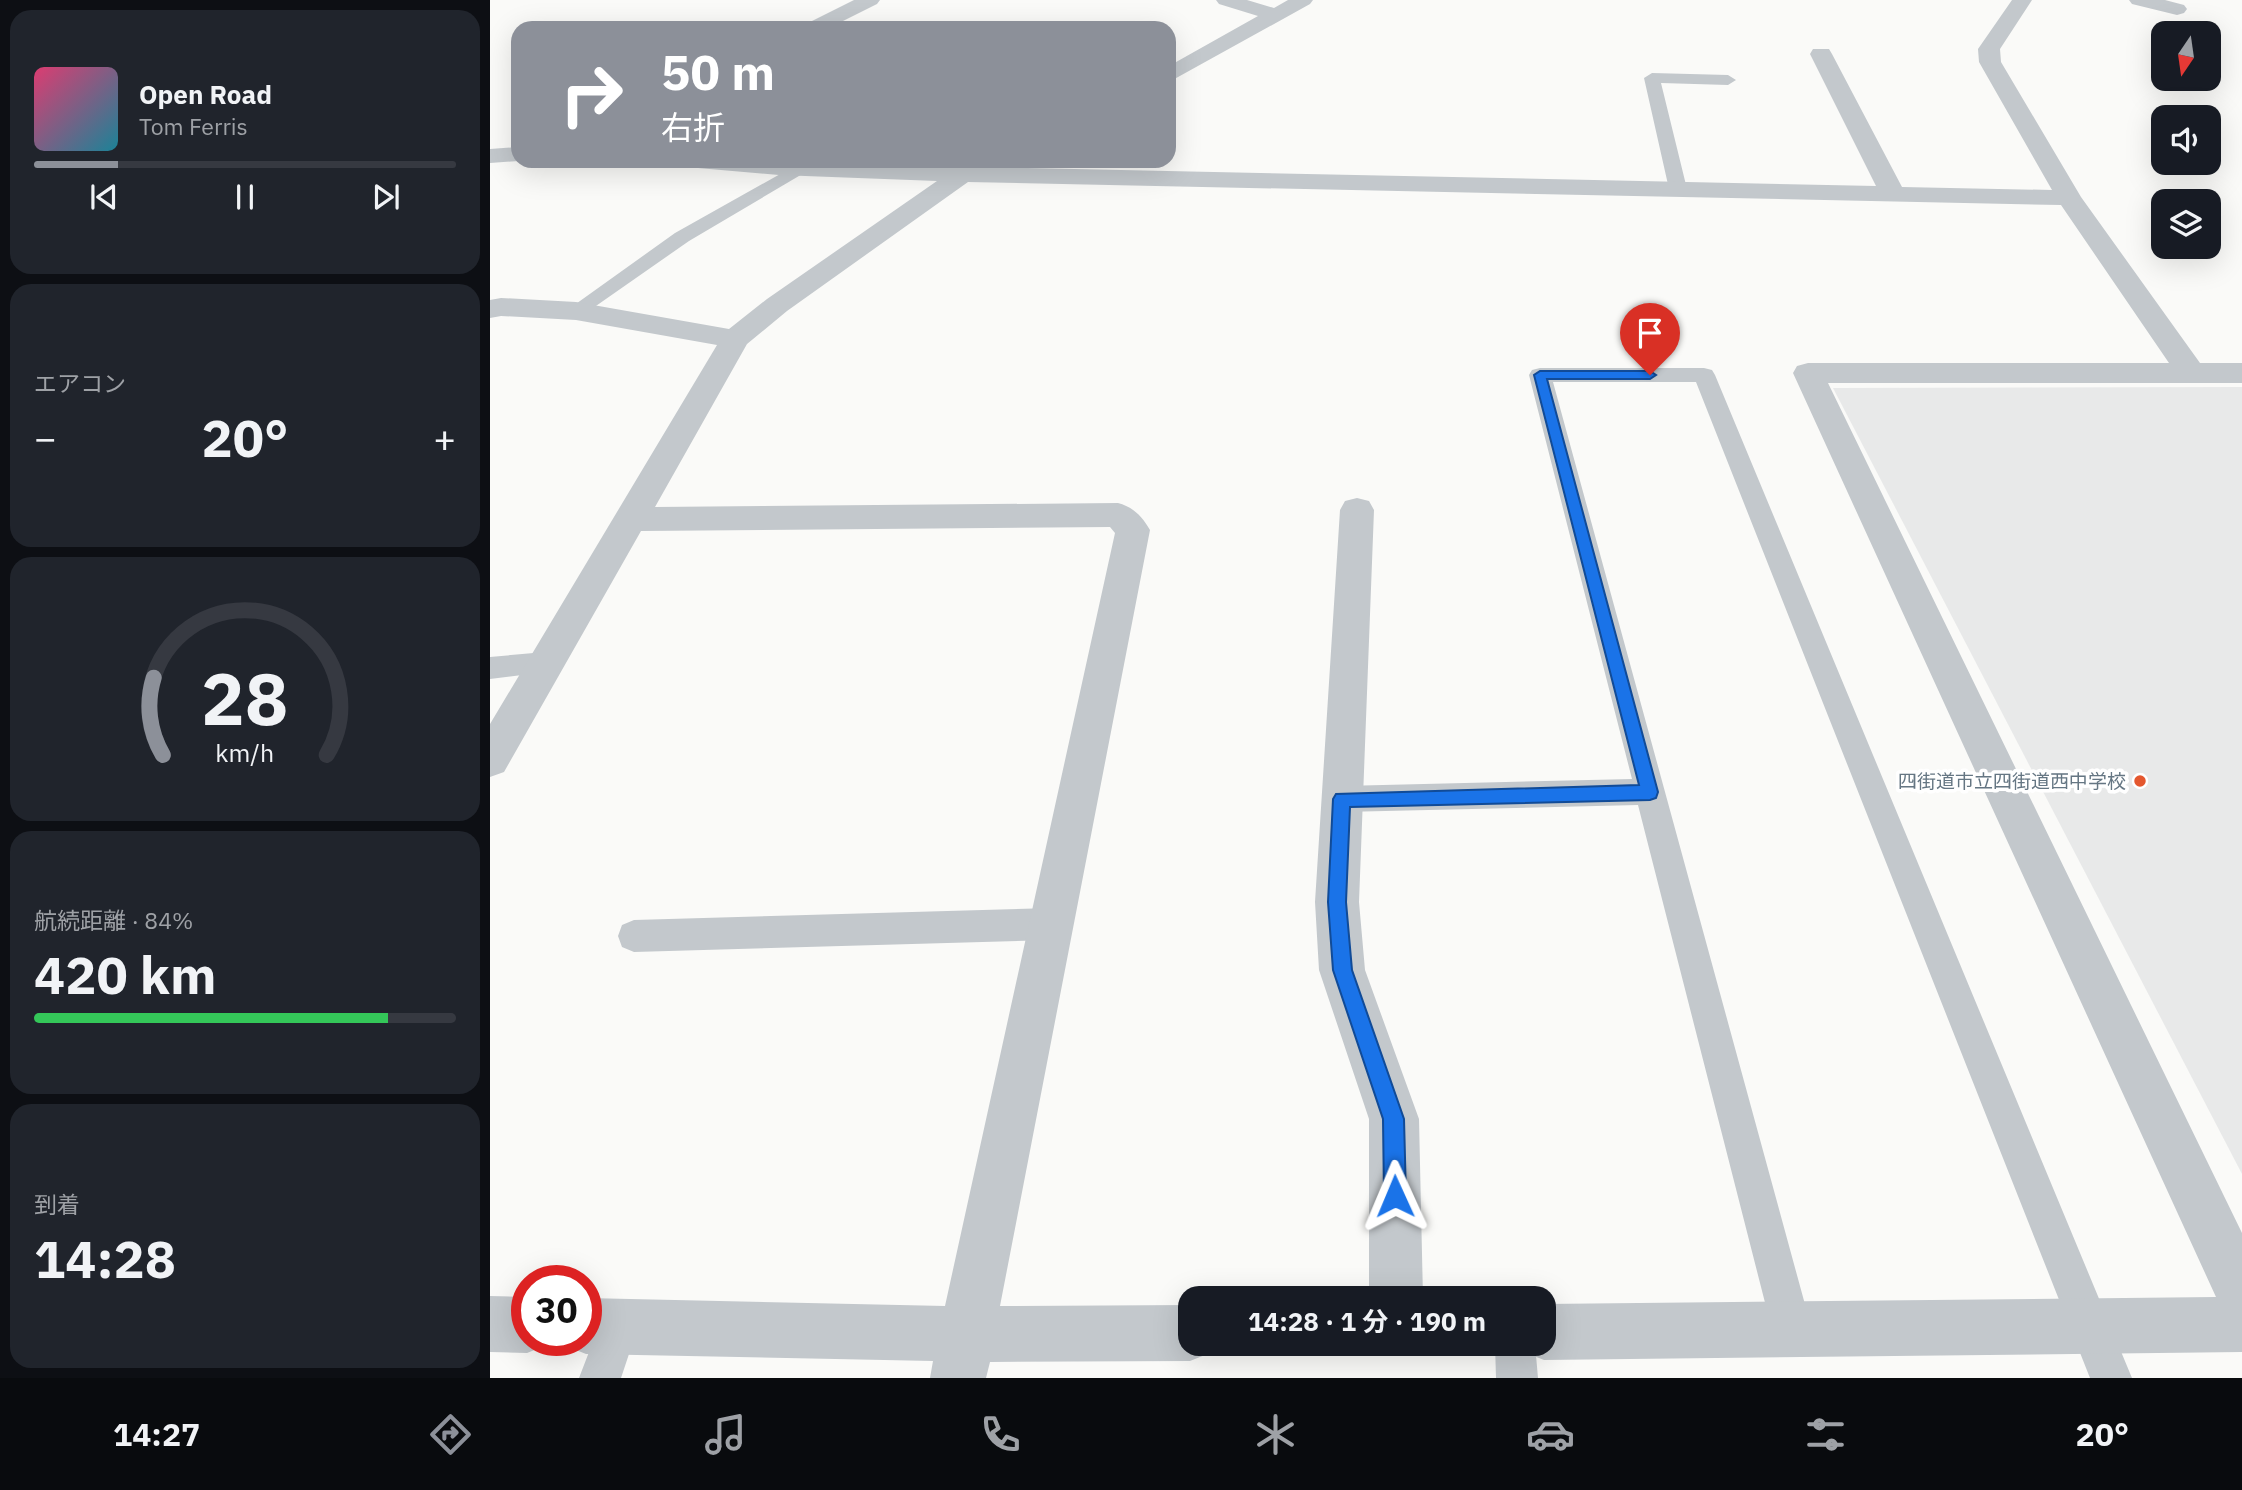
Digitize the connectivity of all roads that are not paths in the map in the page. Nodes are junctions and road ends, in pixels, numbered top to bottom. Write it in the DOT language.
graph roads {
  1 [pos="870,0"];
  2 [pos="1226,0"];
  3 [pos="1303,0"];
  4 [pos="2022,0"];
  5 [pos="2139,0"];
  6 [pos="2176,9"];
  7 [pos="1275,15"];
  8 [pos="827,21"];
  9 [pos="1821,54"];
  10 [pos="1176,71"];
  11 [pos="1728,80"];
  12 [pos="511,154"];
  13 [pos="490,156"];
  14 [pos="786,168"];
  15 [pos="973,168"];
  16 [pos="798,169"];
  17 [pos="960,174"];
  18 [pos="1678,189"];
  19 [pos="1894,194"];
  20 [pos="2068,198"];
  21 [pos="490,309"];
  22 [pos="576,311"];
  23 [pos="735,339"];
  24 [pos="2242,373"];
  25 [pos="2192,374"];
  26 [pos="1357,510"];
  27 [pos="630,519"];
  28 [pos="545,663"];
  29 [pos="490,668"];
  30 [pos="490,760"];
  31 [pos="1650,792"];
  32 [pos="1342,799"];
  33 [pos="1052,923"];
  34 [pos="634,936"];
  35 [pos="1396,1286"];
  36 [pos="2242,1292"];
  37 [pos="490,1324"];
  38 [pos="2242,1324"];
  39 [pos="511,1325"];
  40 [pos="602,1326"];
  41 [pos="2091,1327"];
  42 [pos="1792,1331"];
  43 [pos="1556,1332"];
  44 [pos="1178,1334"];
  45 [pos="601,1356"];
  46 [pos="963,1356"];
  47 [pos="1516,1356"];
  48 [pos="600,1378"];
  49 [pos="1517,1378"];
  50 [pos="2111,1378"];
  1 -- 8 [label="street"];
  2 -- 7 [label="street"];
  3 -- 7 [label="street"];
  4 -- 20 [label="street"];
  5 -- 6 [label="street"];
  7 -- 10 [label="street"];
  9 -- 19 [label="street"];
  11 -- 18 [label="lane"];
  12 -- 13 [label="street"];
  14 -- 16 [label="street"];
  15 -- 17 [label="street"];
  16 -- 17 [label="street"];
  16 -- 22 [label="lane"];
  17 -- 18 [label="street"];
  17 -- 23 [label="street"];
  18 -- 19 [label="street"];
  19 -- 20 [label="street"];
  20 -- 25 [label="street"];
  21 -- 22 [label="street"];
  22 -- 23 [label="street"];
  23 -- 27 [label="street"];
  24 -- 25 [label="street"];
  25 -- 36 [label="street"];
  26 -- 32 [label="street"];
  27 -- 28 [label="street"];
  27 -- 33 [label="street"];
  28 -- 29 [label="lane"];
  28 -- 30 [label="street"];
  31 -- 32 [label="lane"];
  31 -- 41 [label="lane"];
  31 -- 42 [label="lane"];
  32 -- 35 [label="street"];
  33 -- 34 [label="lane"];
  33 -- 46 [label="street"];
  37 -- 39 [label="street"];
  38 -- 41 [label="street"];
  40 -- 46 [label="street"];
  41 -- 42 [label="street"];
  41 -- 50 [label="lane"];
  42 -- 43 [label="street"];
  44 -- 46 [label="street"];
  45 -- 48 [label="lane"];
  47 -- 49 [label="lane"];
}
